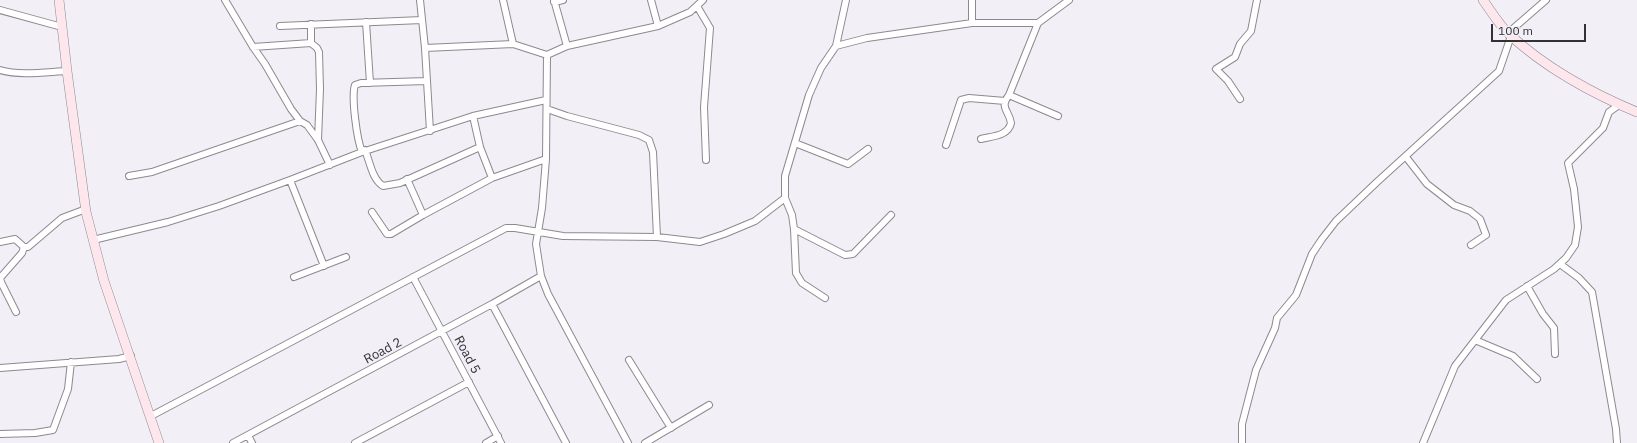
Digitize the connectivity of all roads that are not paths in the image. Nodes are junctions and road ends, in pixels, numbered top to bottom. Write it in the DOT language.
graph roads {
  1 [pos="59,0"];
  2 [pos="225,0"];
  3 [pos="420,0"];
  4 [pos="503,0"];
  5 [pos="563,0"];
  6 [pos="651,0"];
  7 [pos="703,0"];
  8 [pos="846,0"];
  9 [pos="972,0"];
  10 [pos="1069,0"];
  11 [pos="1257,0"];
  12 [pos="1483,0"];
  13 [pos="1546,0"];
  14 [pos="554,1"];
  15 [pos="697,6"];
  16 [pos="0,10"];
  17 [pos="422,20"];
  18 [pos="366,22"];
  19 [pos="972,23"];
  20 [pos="1038,23"];
  21 [pos="311,24"];
  22 [pos="280,26"];
  23 [pos="658,26"];
  24 [pos="62,27"];
  25 [pos="1509,35"];
  26 [pos="312,43"];
  27 [pos="513,44"];
  28 [pos="567,46"];
  29 [pos="836,46"];
  30 [pos="253,47"];
  31 [pos="425,48"];
  32 [pos="547,55"];
  33 [pos="0,70"];
  34 [pos="67,71"];
  35 [pos="427,80"];
  36 [pos="370,83"];
  37 [pos="1009,95"];
  38 [pos="1240,99"];
  39 [pos="546,100"];
  40 [pos="1005,101"];
  41 [pos="1619,105"];
  42 [pos="547,109"];
  43 [pos="1637,112"];
  44 [pos="473,116"];
  45 [pos="1058,116"];
  46 [pos="300,121"];
  47 [pos="430,131"];
  48 [pos="981,139"];
  49 [pos="318,140"];
  50 [pos="795,143"];
  51 [pos="946,145"];
  52 [pos="480,147"];
  53 [pos="868,149"];
  54 [pos="364,151"];
  55 [pos="1406,157"];
  56 [pos="546,159"];
  57 [pos="706,160"];
  58 [pos="330,165"];
  59 [pos="129,176"];
  60 [pos="492,178"];
  61 [pos="290,180"];
  62 [pos="407,180"];
  63 [pos="785,198"];
  64 [pos="86,209"];
  65 [pos="372,212"];
  66 [pos="423,214"];
  67 [pos="891,215"];
  68 [pos="794,229"];
  69 [pos="538,232"];
  70 [pos="657,237"];
  71 [pos="93,240"];
  72 [pos="0,242"];
  73 [pos="1472,246"];
  74 [pos="24,247"];
  75 [pos="346,257"];
  76 [pos="1560,264"];
  77 [pos="324,266"];
  78 [pos="541,276"];
  79 [pos="294,277"];
  80 [pos="413,277"];
  81 [pos="1527,286"];
  82 [pos="825,298"];
  83 [pos="492,304"];
  84 [pos="16,312"];
  85 [pos="442,331"];
  86 [pos="1475,340"];
  87 [pos="1555,354"];
  88 [pos="131,356"];
  89 [pos="629,360"];
  90 [pos="71,362"];
  91 [pos="0,368"];
  92 [pos="1537,379"];
  93 [pos="469,382"];
  94 [pos="709,406"];
  95 [pos="151,416"];
  96 [pos="671,428"];
  97 [pos="0,434"];
  98 [pos="248,435"];
  99 [pos="498,436"];
  100 [pos="160,443"];
  101 [pos="233,443"];
  102 [pos="252,443"];
  103 [pos="355,443"];
  104 [pos="486,443"];
  105 [pos="501,443"];
  106 [pos="566,443"];
  107 [pos="628,443"];
  108 [pos="645,443"];
  109 [pos="1242,443"];
  110 [pos="1422,443"];
  111 [pos="1617,443"];
  1 -- 24 [label="street"];
  2 -- 30 [label="street"];
  3 -- 17 [label="street"];
  4 -- 27 [label="street"];
  5 -- 14 [label="street"];
  6 -- 23 [label="street"];
  7 -- 15 [label="street"];
  8 -- 29 [label="street"];
  9 -- 19 [label="street"];
  10 -- 20 [label="street"];
  11 -- 38 [label="street"];
  12 -- 25 [label="street"];
  13 -- 25 [label="street"];
  14 -- 28 [label="street"];
  15 -- 23 [label="street"];
  15 -- 57 [label="street"];
  16 -- 24 [label="street"];
  17 -- 18 [label="street"];
  17 -- 31 [label="street"];
  18 -- 21 [label="street"];
  18 -- 36 [label="street"];
  19 -- 20 [label="street"];
  19 -- 29 [label="street"];
  20 -- 37 [label="street"];
  21 -- 22 [label="street"];
  21 -- 26 [label="street"];
  23 -- 28 [label="street"];
  24 -- 34 [label="street"];
  25 -- 41 [label="street"];
  25 -- 55 [label="street"];
  26 -- 30 [label="street"];
  26 -- 49 [label="street"];
  27 -- 31 [label="street"];
  27 -- 32 [label="street"];
  28 -- 32 [label="street"];
  29 -- 50 [label="street"];
  30 -- 46 [label="street"];
  31 -- 35 [label="street"];
  32 -- 39 [label="street"];
  33 -- 34 [label="street"];
  34 -- 64 [label="street"];
  35 -- 36 [label="street"];
  35 -- 47 [label="street"];
  36 -- 54 [label="street"];
  37 -- 40 [label="street"];
  37 -- 45 [label="street"];
  39 -- 42 [label="street"];
  39 -- 44 [label="street"];
  40 -- 48 [label="street"];
  40 -- 51 [label="street"];
  41 -- 43 [label="street"];
  41 -- 76 [label="street"];
  42 -- 56 [label="street"];
  42 -- 70 [label="street"];
  44 -- 47 [label="street"];
  44 -- 52 [label="street"];
  46 -- 49 [label="street"];
  46 -- 59 [label="street"];
  47 -- 54 [label="street"];
  49 -- 58 [label="street"];
  50 -- 53 [label="street"];
  50 -- 63 [label="street"];
  52 -- 60 [label="street"];
  52 -- 62 [label="street"];
  54 -- 58 [label="street"];
  54 -- 62 [label="street"];
  55 -- 73 [label="street"];
  55 -- 109 [label="street"];
  56 -- 60 [label="street"];
  56 -- 69 [label="street"];
  58 -- 61 [label="street"];
  60 -- 66 [label="street"];
  61 -- 71 [label="street"];
  61 -- 77 [label="street"];
  62 -- 66 [label="street"];
  63 -- 68 [label="street"];
  63 -- 70 [label="street"];
  64 -- 71 [label="street"];
  64 -- 74 [label="street"];
  65 -- 66 [label="street"];
  67 -- 68 [label="street"];
  68 -- 82 [label="street"];
  69 -- 70 [label="street"];
  69 -- 78 [label="street"];
  69 -- 80 [label="street"];
  71 -- 88 [label="street"];
  72 -- 74 [label="street"];
  74 -- 84 [label="street"];
  75 -- 77 [label="street"];
  76 -- 81 [label="street"];
  76 -- 111 [label="street"];
  77 -- 79 [label="street"];
  78 -- 83 [label="street, Road 2"];
  78 -- 107 [label="street"];
  80 -- 85 [label="street, Road 5"];
  80 -- 95 [label="street"];
  81 -- 86 [label="street"];
  81 -- 87 [label="street"];
  83 -- 85 [label="street, Road 2"];
  83 -- 106 [label="street"];
  85 -- 93 [label="street, Road 5"];
  85 -- 98 [label="street, Road 2"];
  86 -- 92 [label="street"];
  86 -- 110 [label="street"];
  88 -- 90 [label="street"];
  88 -- 95 [label="street"];
  89 -- 96 [label="street"];
  90 -- 91 [label="street"];
  90 -- 97 [label="street"];
  93 -- 99 [label="street, Road 5"];
  93 -- 103 [label="street"];
  94 -- 96 [label="street"];
  95 -- 100 [label="street"];
  96 -- 108 [label="street"];
  98 -- 101 [label="street, Road 2"];
  98 -- 102 [label="street"];
  99 -- 104 [label="street"];
  99 -- 105 [label="street, Road 5"];
}
